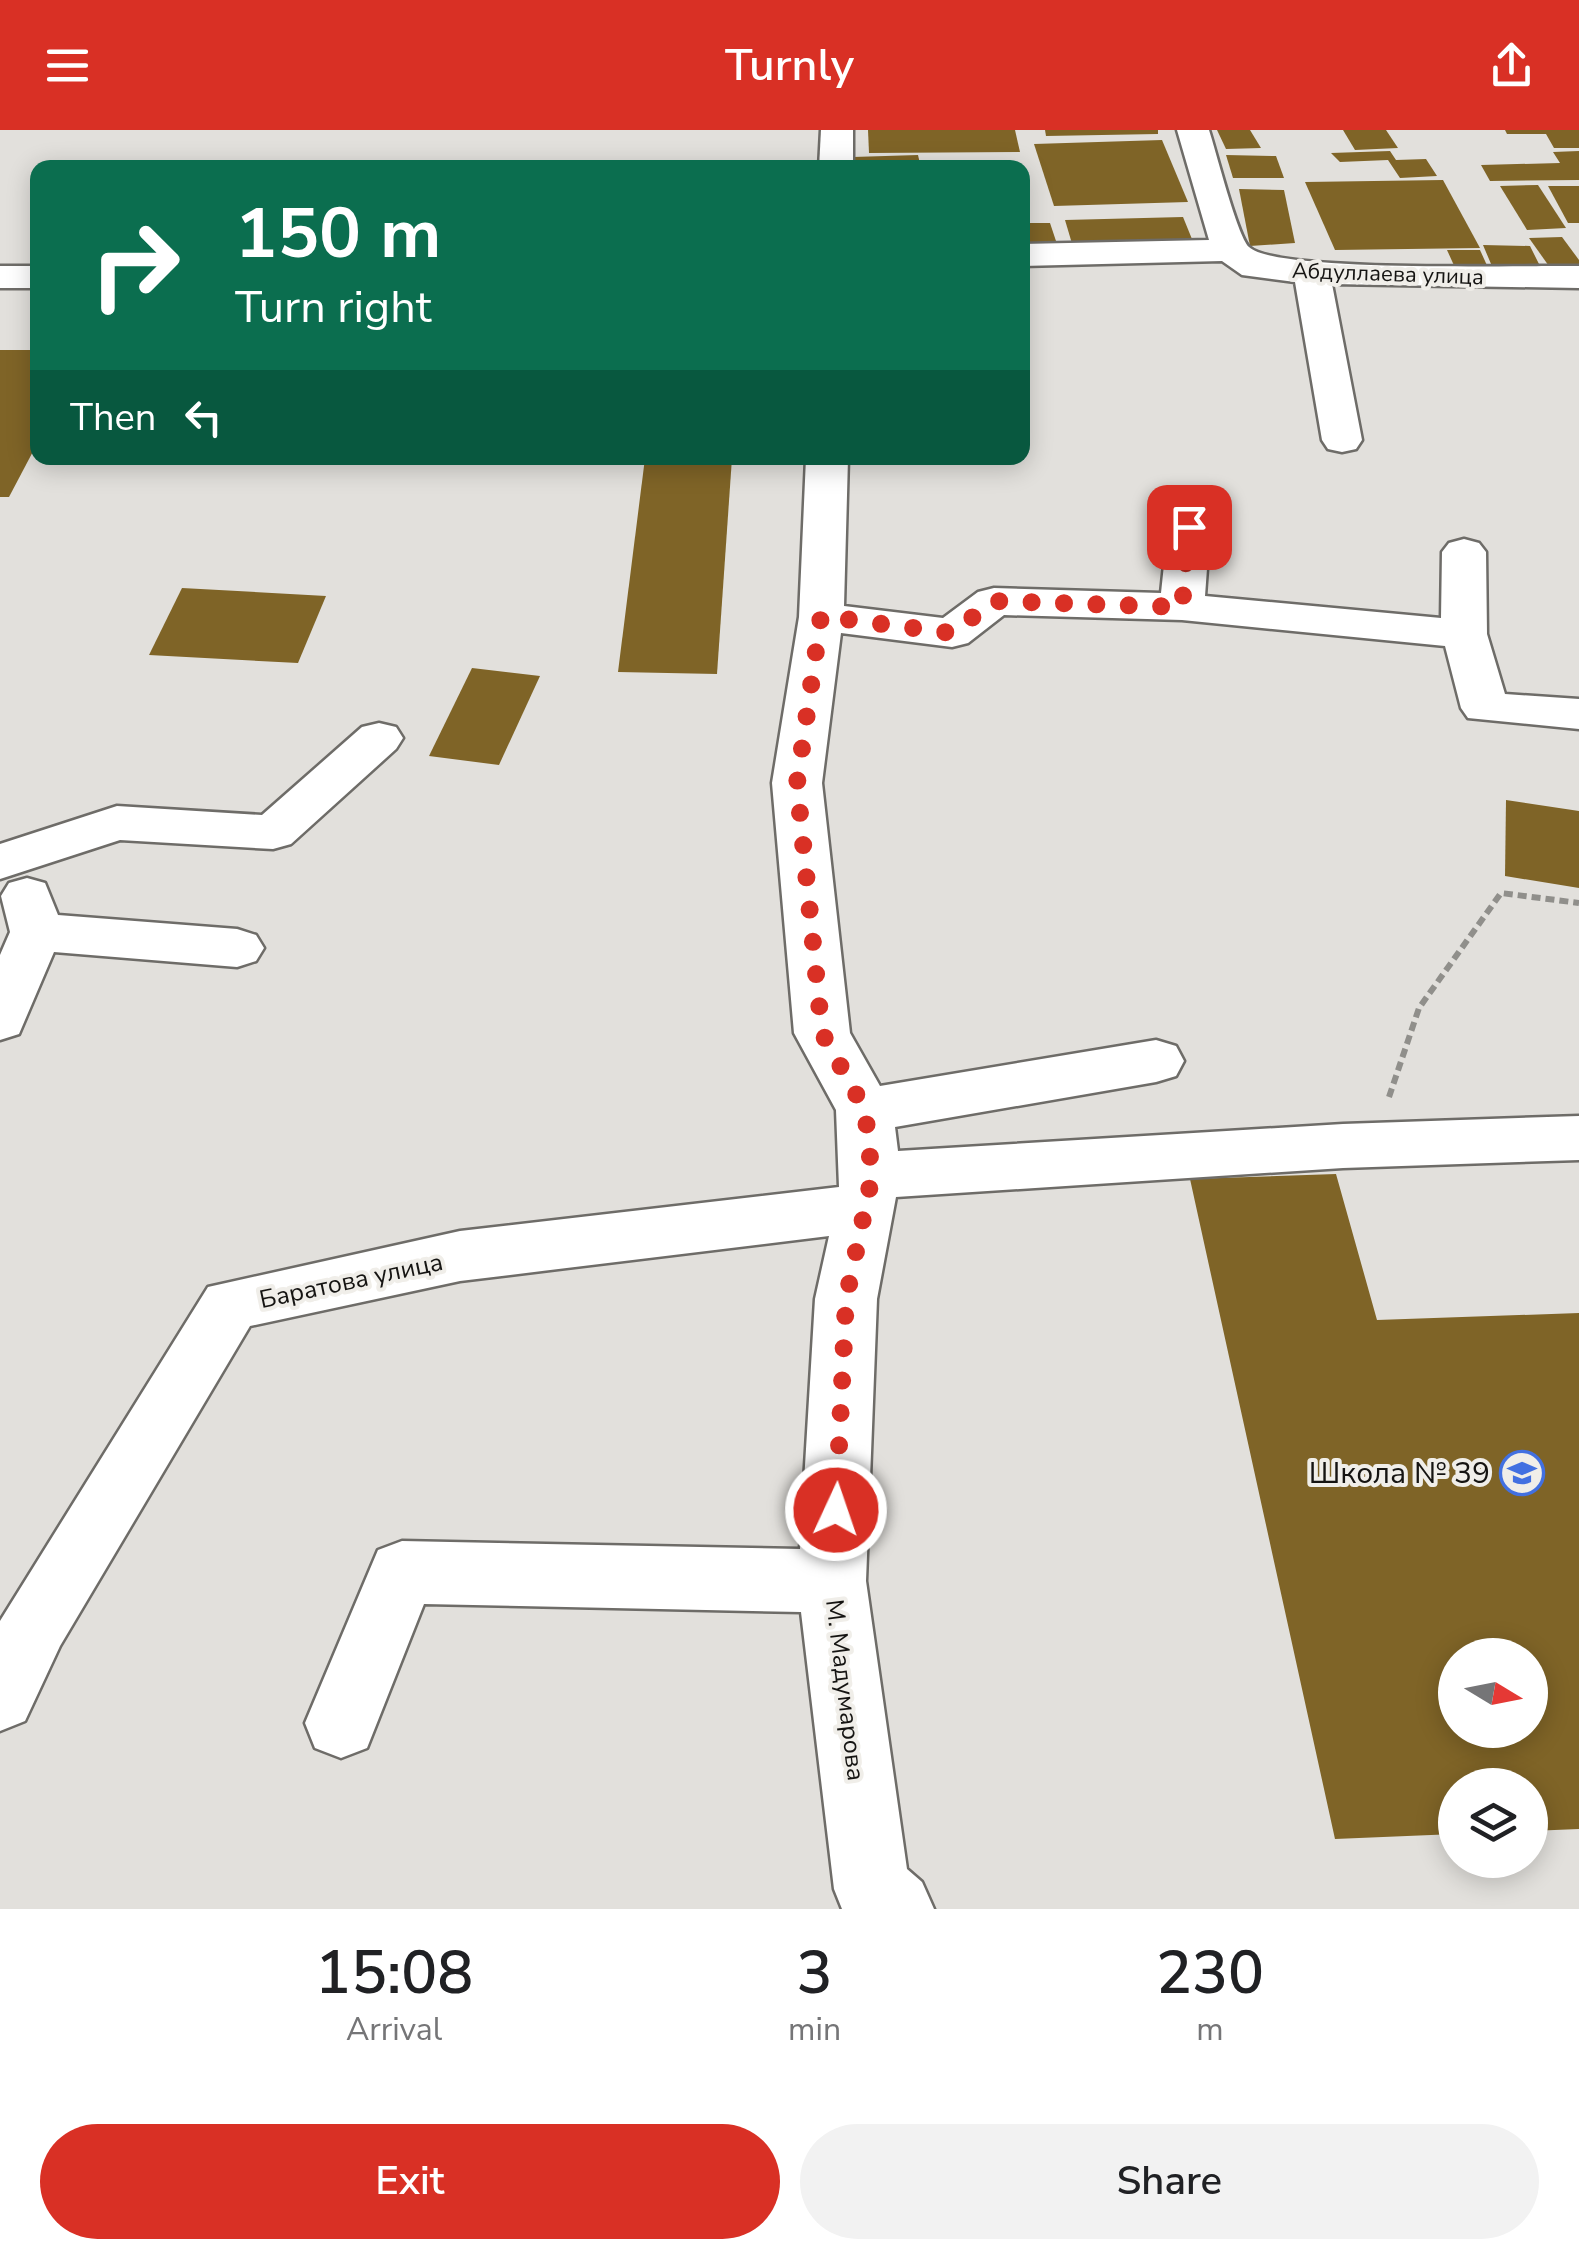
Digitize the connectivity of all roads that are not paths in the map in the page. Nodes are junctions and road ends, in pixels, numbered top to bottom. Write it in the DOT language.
graph roads {
  1 [pos="837,130"];
  2 [pos="1193,130"];
  3 [pos="836,160"];
  4 [pos="1230,250"];
  5 [pos="1030,255"];
  6 [pos="1312,273"];
  7 [pos="0,277"];
  8 [pos="30,277"];
  9 [pos="1579,277"];
  10 [pos="1342,440"];
  11 [pos="827,465"];
  12 [pos="1189,527"];
  13 [pos="1464,552"];
  14 [pos="1182,607"];
  15 [pos="821,616"];
  16 [pos="1464,634"];
  17 [pos="1579,714"];
  18 [pos="379,738"];
  19 [pos="8,860"];
  20 [pos="36,932"];
  21 [pos="237,948"];
  22 [pos="0,1020"];
  23 [pos="1156,1061"];
  24 [pos="865,1110"];
  25 [pos="1579,1138"];
  26 [pos="868,1192"];
  27 [pos="832,1581"];
  28 [pos="0,1697"];
  29 [pos="340,1724"];
  30 [pos="894,1909"];
  1 -- 3 [label="street"];
  2 -- 4 [label="street"];
  4 -- 5 [label="street, Абдуллаева улица"];
  4 -- 6 [label="street, Абдуллаева улица"];
  6 -- 9 [label="street, Абдуллаева улица"];
  6 -- 10 [label="street"];
  7 -- 8 [label="street"];
  11 -- 15 [label="street, М. Мадумарова"];
  12 -- 14 [label="street"];
  13 -- 16 [label="street"];
  14 -- 15 [label="street"];
  14 -- 16 [label="street"];
  15 -- 24 [label="street, М. Мадумарова"];
  16 -- 17 [label="street"];
  18 -- 19 [label="street"];
  19 -- 20 [label="street"];
  20 -- 21 [label="street"];
  20 -- 22 [label="street"];
  23 -- 24 [label="street"];
  24 -- 26 [label="street, М. Мадумарова"];
  25 -- 26 [label="street, Баратова улица"];
  26 -- 27 [label="street, М. Мадумарова"];
  26 -- 28 [label="street, Баратова улица"];
  27 -- 29 [label="street"];
  27 -- 30 [label="street, М. Мадумарова"];
}
